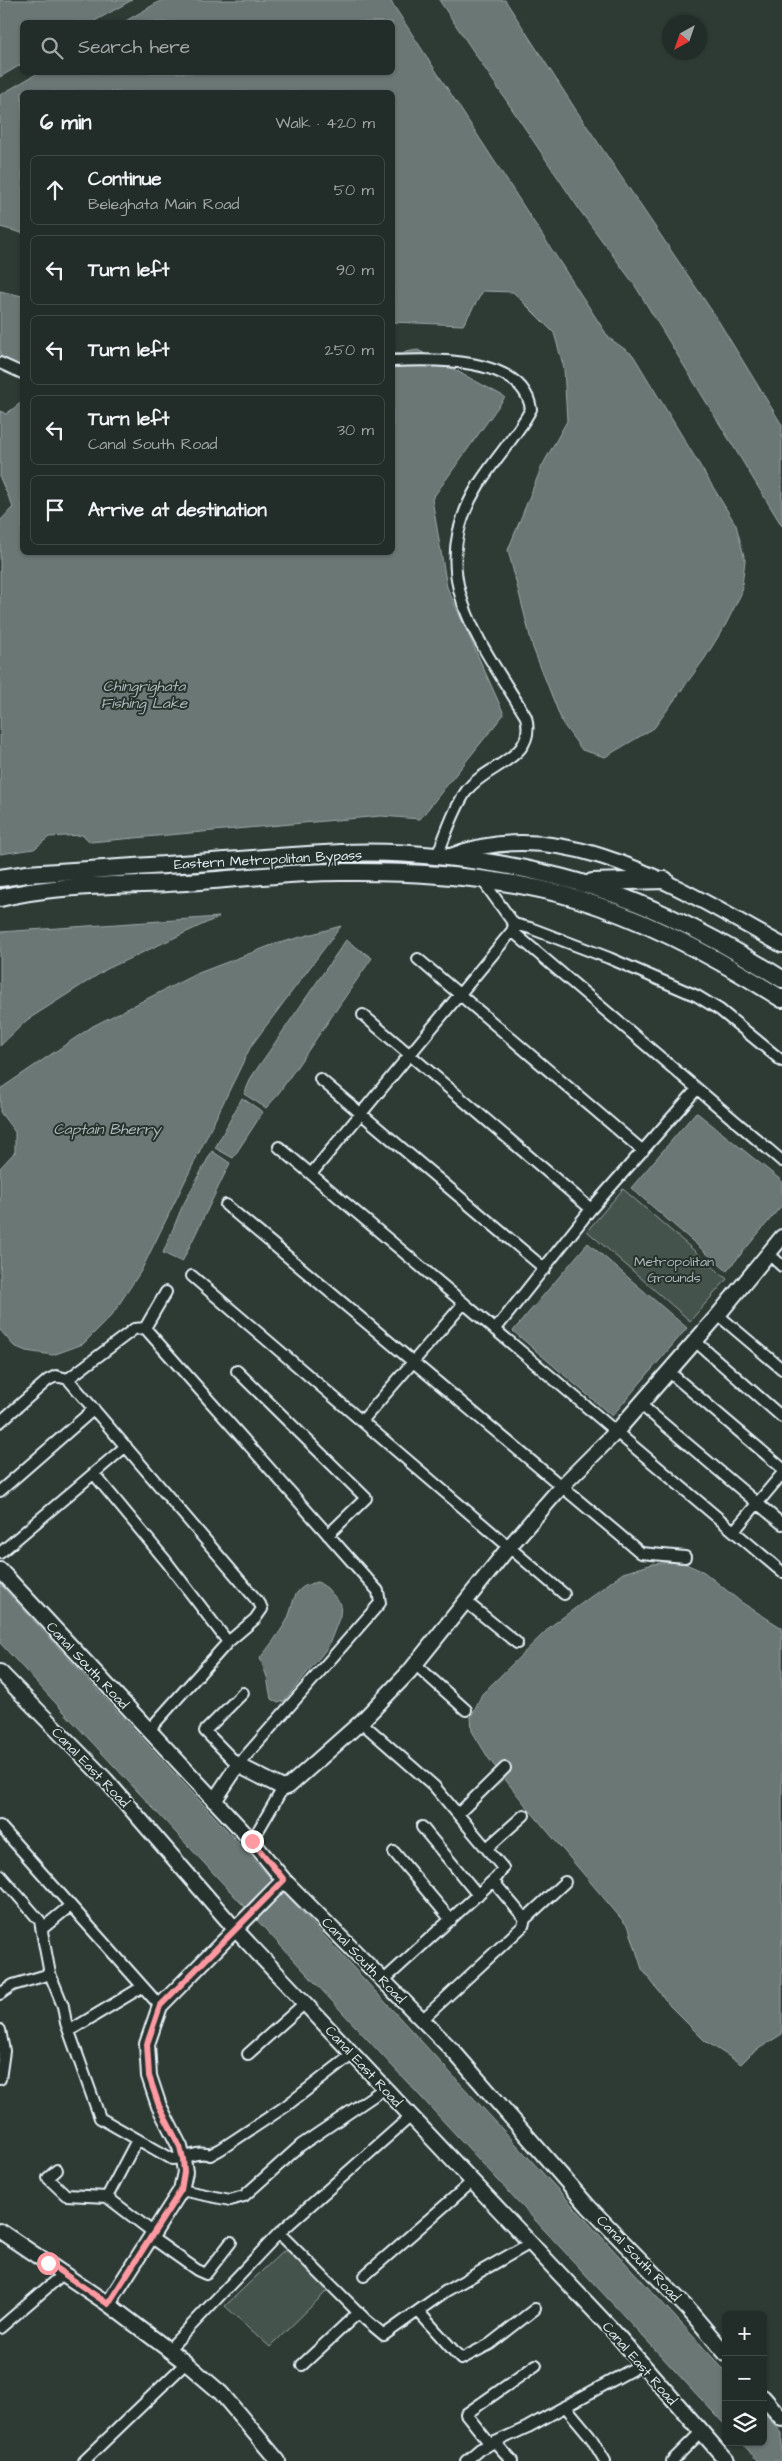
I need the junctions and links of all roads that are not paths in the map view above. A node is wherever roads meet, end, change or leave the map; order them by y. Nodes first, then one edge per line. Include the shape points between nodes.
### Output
1 (395, 361) edge
2 (0, 363) edge
3 (20, 372) edge
4 (440, 858) junction
5 (0, 878) edge
6 (665, 880) junction
7 (483, 881) junction
8 (580, 883) junction
9 (30, 892) junction
10 (0, 898) edge
11 (0, 907) edge
12 (513, 928) junction
13 (782, 945) edge
14 (418, 960) dead end
15 (782, 980) edge
16 (460, 996) junction
17 (782, 999) edge
18 (363, 1015) dead end
19 (408, 1056) junction
20 (782, 1061) edge
21 (320, 1079) dead end
22 (697, 1089) junction
23 (361, 1112) junction
24 (279, 1147) dead end
25 (643, 1151) junction
26 (782, 1161) edge
27 (310, 1174) junction
28 (226, 1204) dead end
29 (591, 1209) junction
30 (782, 1237) edge
31 (769, 1254) junction
32 (782, 1266) edge
33 (545, 1269) junction
34 (192, 1276) dead end
35 (166, 1292) dead end
36 (464, 1303) junction
37 (718, 1315) junction
38 (144, 1328) junction
39 (495, 1330) junction
40 (695, 1341) junction
41 (413, 1362) junction
42 (782, 1369) edge
43 (237, 1371) dead end
44 (668, 1371) junction
45 (68, 1379) junction
46 (640, 1404) junction
47 (94, 1409) junction
48 (782, 1417) edge
49 (362, 1421) junction
50 (0, 1422) edge
51 (616, 1432) junction
52 (126, 1446) junction
53 (782, 1468) edge
54 (94, 1474) junction
55 (782, 1474) edge
56 (561, 1486) junction
57 (0, 1491) edge
58 (758, 1504) junction
59 (782, 1524) edge
60 (734, 1532) junction
61 (328, 1535) junction
62 (509, 1547) junction
63 (0, 1553) edge
64 (685, 1557) dead end
65 (0, 1570) edge
66 (782, 1572) edge
67 (564, 1594) dead end
68 (465, 1601) junction
69 (228, 1642) junction
70 (517, 1643) dead end
71 (415, 1664) junction
72 (1, 1676) edge
73 (243, 1693) dead end
74 (466, 1710) dead end
75 (361, 1722) junction
76 (149, 1730) junction
77 (238, 1765) junction
78 (505, 1768) dead end
79 (283, 1788) junction
80 (214, 1801) junction
81 (458, 1814) junction
82 (524, 1815) dead end
83 (0, 1826) edge
84 (422, 1828) dead end
85 (252, 1841) junction
86 (487, 1848) junction
87 (394, 1852) dead end
88 (0, 1875) edge
89 (493, 1880) junction
90 (282, 1882) junction
91 (565, 1882) dead end
92 (478, 1895) junction
93 (70, 1906) junction
94 (525, 1918) junction
95 (451, 1920) junction
96 (239, 1925) junction
97 (43, 1928) junction
98 (50, 1974) junction
99 (384, 1980) junction
100 (142, 1987) junction
101 (0, 1994) edge
102 (305, 2003) junction
103 (160, 2006) junction
104 (422, 2020) junction
105 (0, 2030) edge
106 (69, 2031) junction
107 (248, 2054) dead end
108 (353, 2054) junction
109 (0, 2078) edge
110 (384, 2088) junction
111 (411, 2116) junction
112 (137, 2140) junction
113 (183, 2159) junction
114 (57, 2170) dead end
115 (473, 2181) junction
116 (181, 2190) junction
117 (107, 2197) junction
118 (0, 2230) edge
119 (279, 2233) junction
120 (153, 2235) junction
121 (231, 2242) dead end
122 (529, 2244) junction
123 (64, 2273) junction
124 (364, 2276) dead end
125 (108, 2304) junction
126 (535, 2310) dead end
127 (418, 2311) junction
128 (359, 2312) junction
129 (0, 2328) edge
130 (169, 2349) junction
131 (722, 2349) edge
132 (186, 2363) junction
133 (642, 2364) junction
134 (302, 2365) dead end
135 (536, 2365) dead end
136 (766, 2401) edge
137 (565, 2406) junction
138 (782, 2419) edge
139 (701, 2432) junction
140 (493, 2443) junction
141 (84, 2461) edge
142 (278, 2461) edge
143 (466, 2461) edge
144 (512, 2461) edge
145 (605, 2461) edge
146 (672, 2461) edge
147 (727, 2461) edge

1 - 4 street via 420,359 499,370 516,380 525,391 531,409 468,505 460,524 454,560 457,582 471,623 526,717 529,728 526,739 513,757 490,770 469,788 460,802
2 - 3 street
4 - 5 main road, Eastern Metropolitan Bypass via 342,853
4 - 6 street via 467,849 534,842 565,846
4 - 8 main road, Eastern Metropolitan Bypass via 501,865
6 - 8 main road
6 - 13 street
7 - 9 main road, Eastern Metropolitan Bypass via 411,873 338,872
7 - 12 street
7 - 17 main road, Eastern Metropolitan Bypass via 558,894 632,920 701,950
8 - 15 main road, Eastern Metropolitan Bypass via 638,903 710,937
9 - 10 main road, Eastern Metropolitan Bypass
9 - 11 main road, Eastern Metropolitan Bypass
12 - 16 street
12 - 20 street via 530,928 696,996 720,1010
12 - 22 street
14 - 16 street
16 - 19 street
16 - 25 street
18 - 19 street
19 - 23 street
19 - 29 street
21 - 23 street
22 - 25 street
22 - 26 street
23 - 27 street
23 - 33 street
24 - 27 street
25 - 29 street
27 - 36 street
28 - 41 street
29 - 33 street
30 - 31 street
31 - 32 street
31 - 37 street
33 - 39 street
34 - 49 street
35 - 38 street
36 - 39 street
36 - 41 street
37 - 40 street
37 - 42 street
38 - 45 street via 134,1329
38 - 61 street
39 - 51 street
40 - 44 street
40 - 48 street
41 - 49 street
41 - 56 street
43 - 61 street via 366,1498
44 - 46 street
44 - 53 street
45 - 47 street
45 - 50 street via 56,1376 48,1380
46 - 51 street
46 - 58 street
47 - 52 street
47 - 57 street
49 - 62 street
51 - 56 street
51 - 60 street
52 - 54 street
52 - 69 street via 260,1604 262,1609 255,1619
54 - 63 street
54 - 69 street
55 - 58 street
56 - 62 street
56 - 64 street via 641,1553
58 - 59 street
58 - 60 street
60 - 66 street
61 - 77 street via 378,1592 380,1603
62 - 67 street
62 - 68 street
65 - 76 street, Canal South Road
68 - 70 street
68 - 71 street
69 - 76 street
71 - 74 street
71 - 75 street
72 - 96 street, Canal East Road via 124,1800
73 - 77 street via 205,1731
75 - 79 street
75 - 81 street via 434,1786
76 - 80 street, Canal South Road
77 - 79 street
77 - 80 street
78 - 81 street
79 - 85 street
80 - 85 street, Canal South Road
81 - 86 street
82 - 86 street
83 - 93 street
84 - 92 street
85 - 90 street, Canal South Road
86 - 89 street via 502,1868
87 - 95 street
88 - 97 street
89 - 92 street
89 - 94 street
90 - 96 street
90 - 99 street, Canal South Road
91 - 94 street
92 - 95 street
93 - 97 street
93 - 100 street
94 - 104 street via 523,1926
95 - 99 street
96 - 102 street, Canal East Road
96 - 103 street
97 - 98 street
98 - 101 street via 13,1985
98 - 106 street
99 - 104 street, Canal South Road
100 - 103 street
100 - 106 street
102 - 107 street
102 - 108 street, Canal East Road
103 - 113 street via 147,2044 149,2076
104 - 131 street, Canal South Road via 588,2206 688,2309
105 - 109 street via 4,2051
106 - 112 street via 100,2118
108 - 110 street, Canal East Road
108 - 113 street via 286,2106 221,2149 210,2155 203,2152
110 - 111 street, Canal East Road
110 - 116 street via 301,2145 244,2196 230,2200
111 - 115 street, Canal East Road
111 - 119 street
112 - 113 street via 172,2159
112 - 117 street
113 - 116 street
114 - 117 street via 48,2178 66,2195
115 - 122 street, Canal East Road
115 - 124 street
116 - 120 street
117 - 120 street
118 - 123 street
119 - 128 street
119 - 130 street
120 - 121 street via 196,2270 206,2274
120 - 125 street
122 - 127 street via 446,2291
122 - 133 street, Canal East Road
123 - 125 street
123 - 129 street
125 - 130 street
126 - 127 street via 490,2344 461,2359
127 - 128 street via 384,2335
128 - 134 street
130 - 132 street
132 - 141 street
132 - 142 street via 221,2392
133 - 137 street
133 - 139 street, Canal East Road
135 - 140 street via 466,2414
136 - 138 street
137 - 140 street
137 - 145 street via 590,2436
139 - 146 street
139 - 147 street, Canal East Road
140 - 143 street
140 - 144 street

